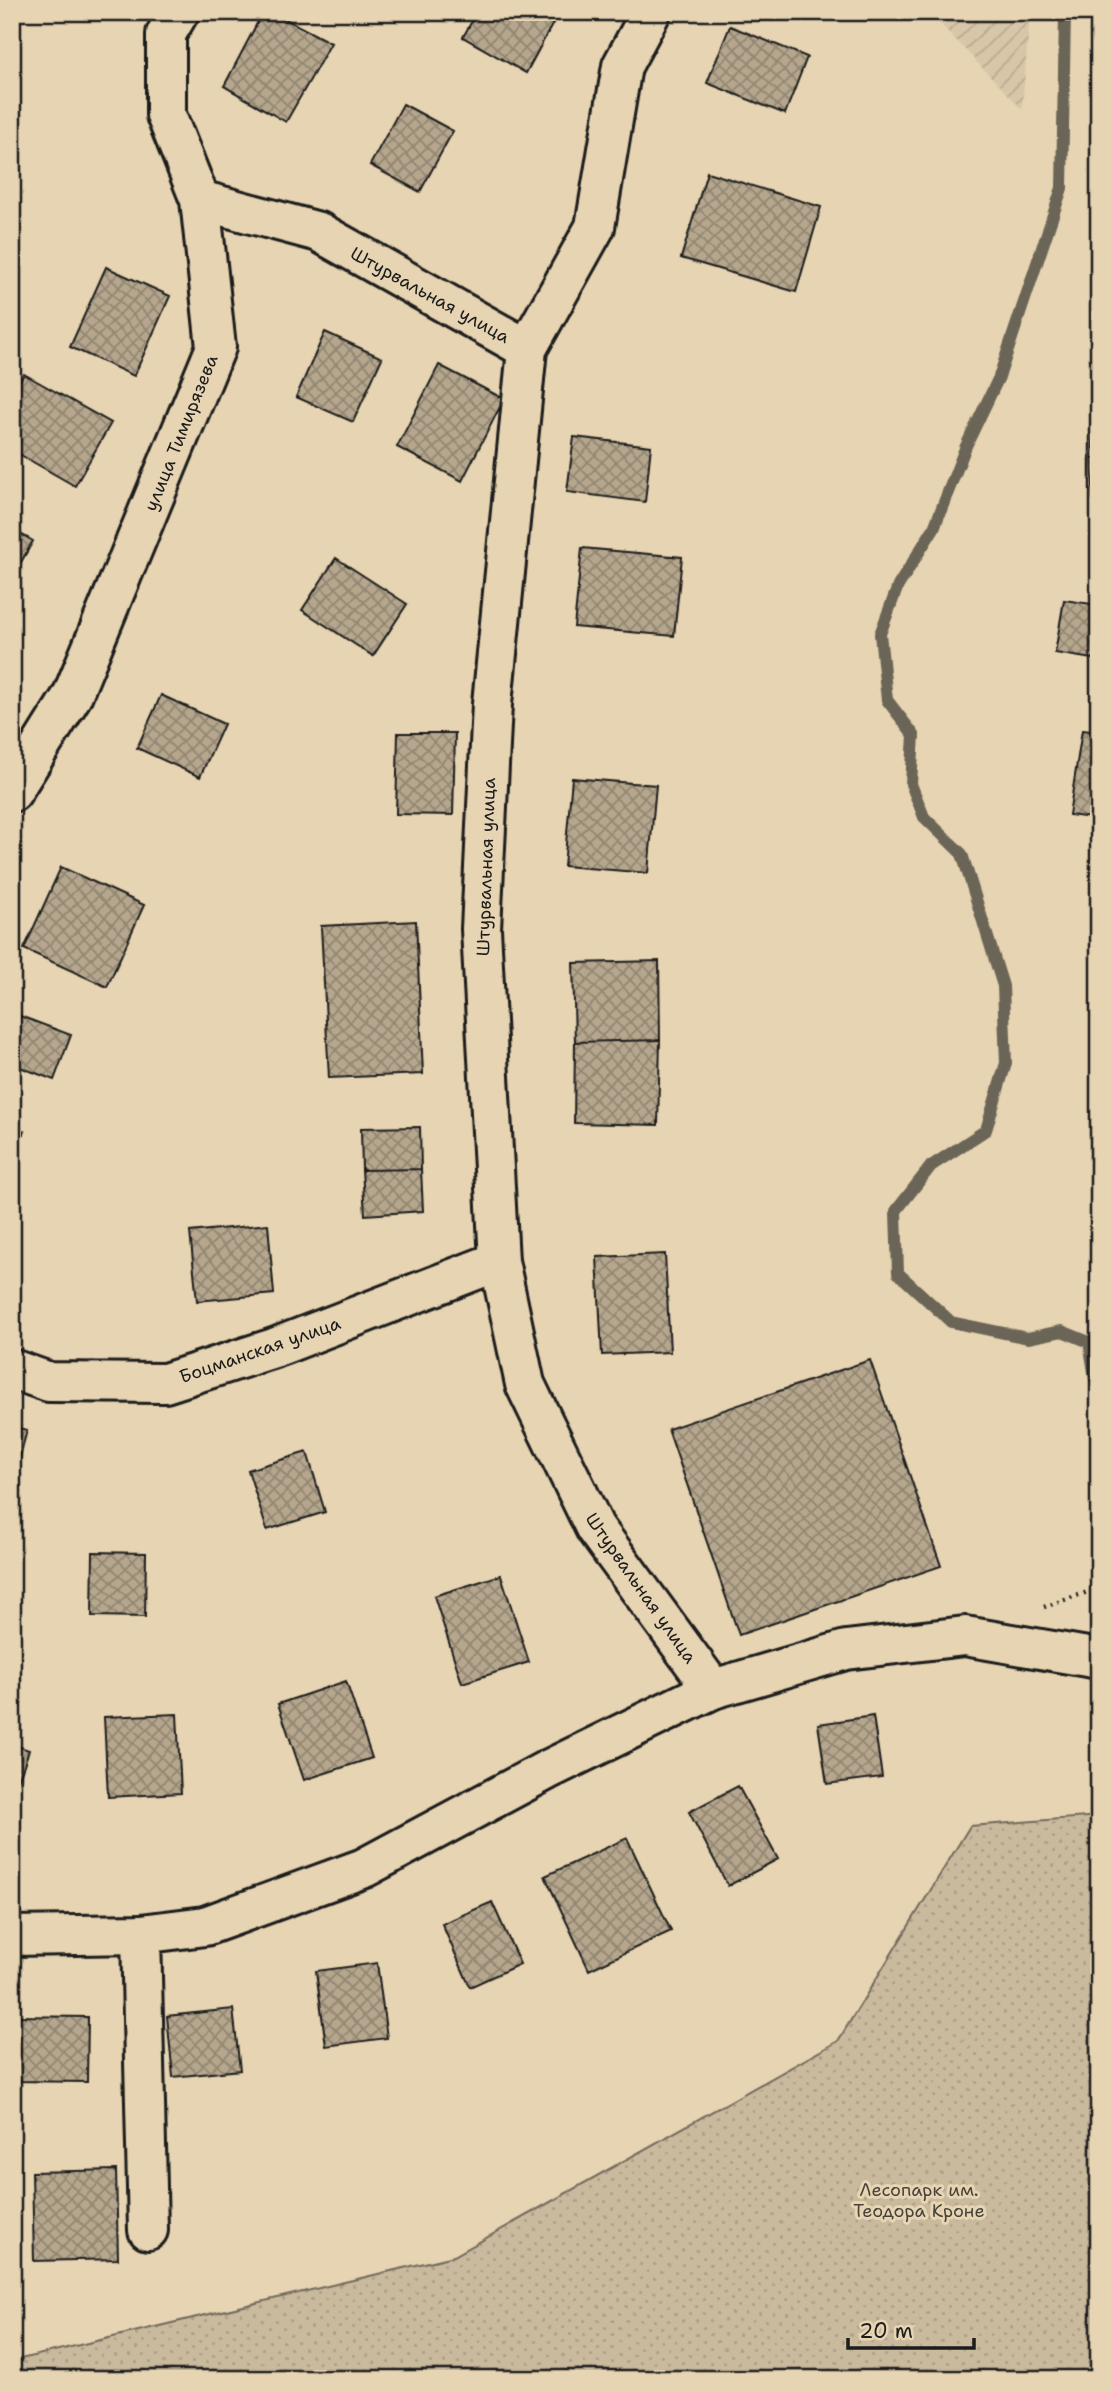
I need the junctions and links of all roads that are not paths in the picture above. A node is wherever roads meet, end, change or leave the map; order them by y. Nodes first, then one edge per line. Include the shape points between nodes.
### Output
1 (179, 12) edge
2 (650, 12) edge
3 (200, 200) junction
4 (527, 349) junction
5 (12, 792) edge
6 (499, 1261) junction
7 (12, 1369) edge
8 (1099, 1659) edge
9 (713, 1689) junction
10 (141, 1934) junction
11 (12, 1936) edge
12 (148, 2230) dead end

1 - 3 street, улица Тимирязева via 166,34 166,115
2 - 4 street via 622,66 595,227
3 - 4 street, Штурвальная улица via 319,232
3 - 5 street, улица Тимирязева via 216,347 72,696
4 - 6 street, Штурвальная улица via 492,704 481,929
6 - 7 street, Боцманская улица via 274,1348 165,1383 50,1382
6 - 9 street, Штурвальная улица via 525,1384 595,1528
8 - 9 street via 965,1636 846,1650
9 - 10 street via 547,1770 364,1868 205,1926
10 - 11 street
10 - 12 street

